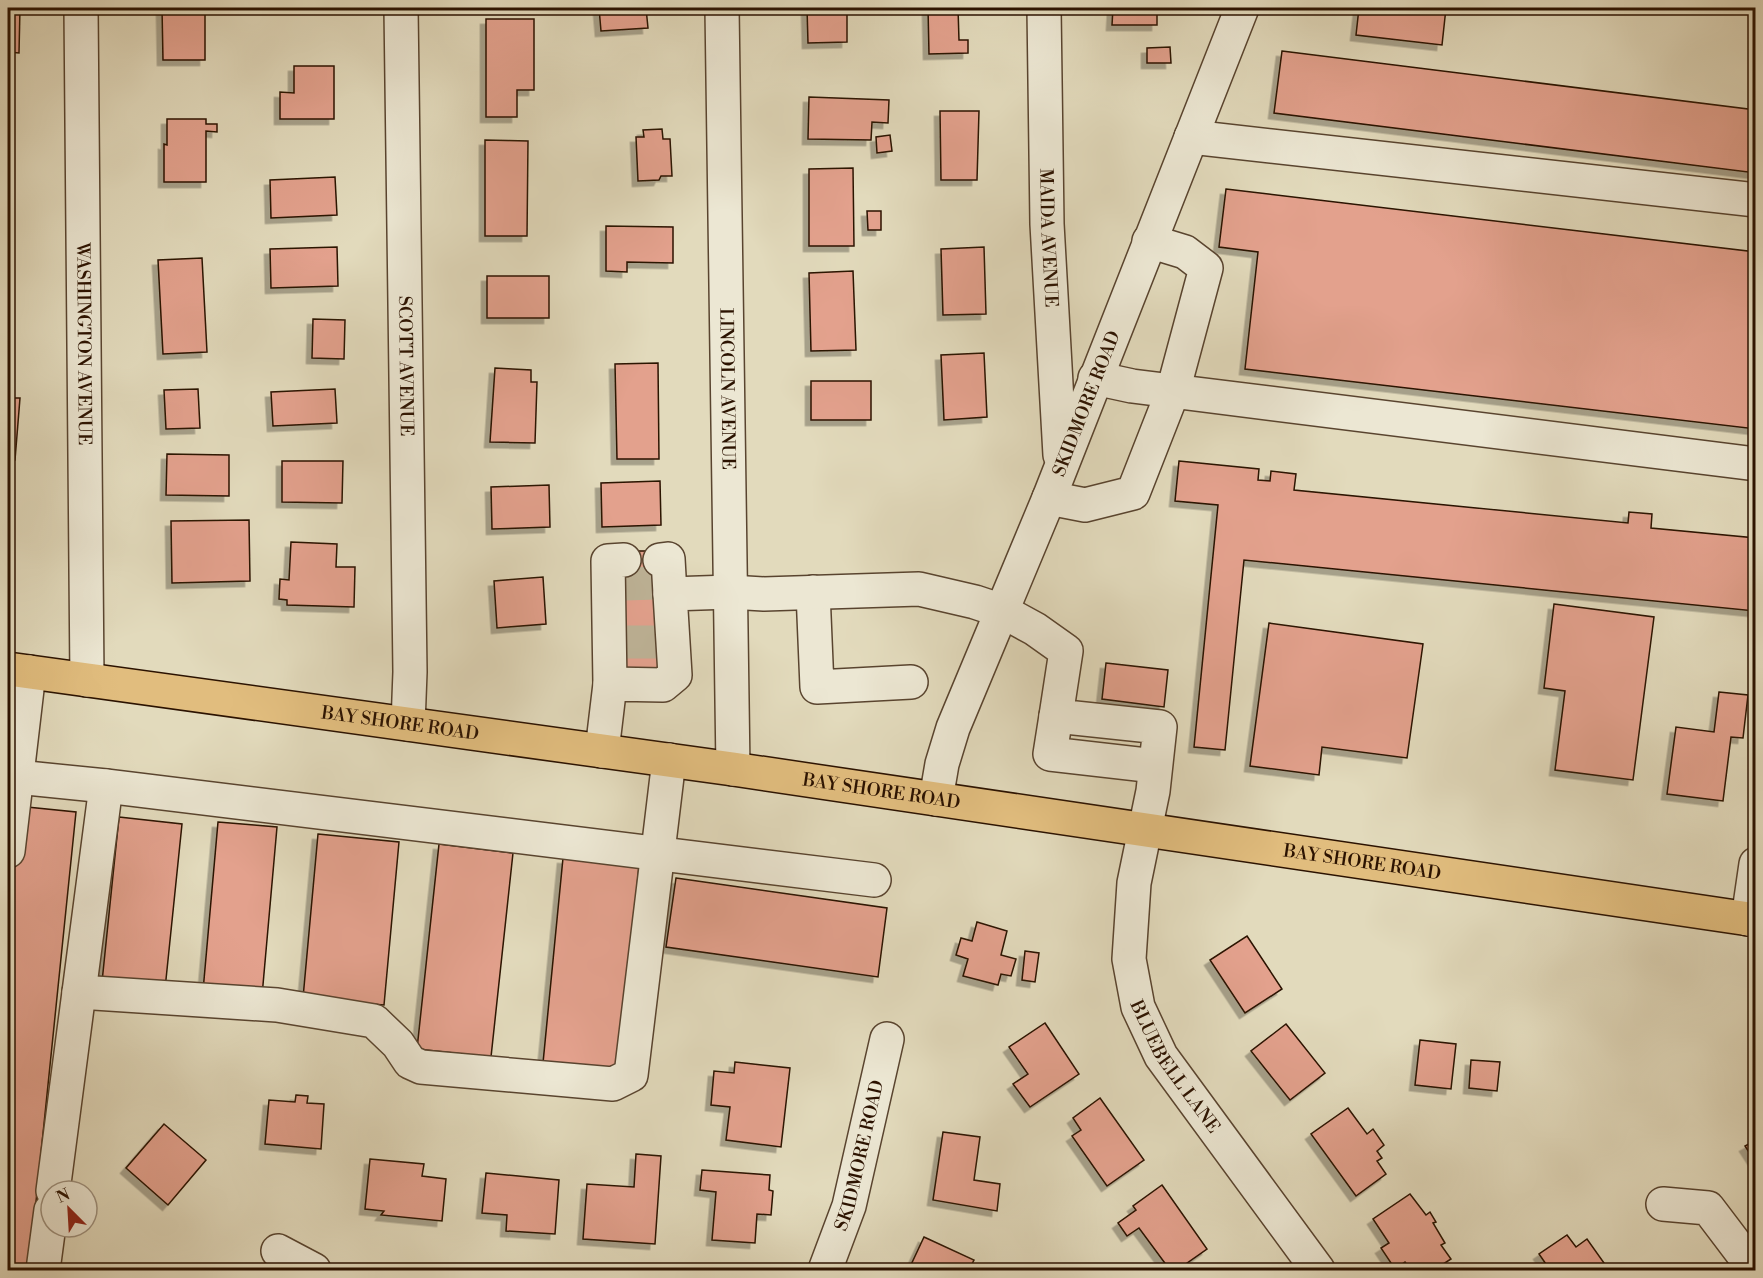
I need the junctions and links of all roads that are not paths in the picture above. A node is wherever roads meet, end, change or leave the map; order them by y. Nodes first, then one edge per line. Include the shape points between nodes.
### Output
1 (81, 8) edge
2 (401, 8) edge
3 (722, 8) edge
4 (1044, 8) edge
5 (1242, 8) edge
6 (1191, 137) junction
7 (1755, 200) edge
8 (1149, 241) junction
9 (1095, 378) junction
10 (1173, 391) junction
11 (1755, 464) edge
12 (1061, 466) junction
13 (1049, 498) junction
14 (730, 592) junction
15 (813, 592) junction
16 (617, 608) dead end
17 (1002, 611) junction
18 (18, 671) edge
19 (87, 680) junction
20 (911, 682) dead end
21 (610, 684) junction
22 (408, 724) junction
23 (602, 751) junction
24 (669, 760) junction
25 (733, 769) junction
26 (16, 777) junction
27 (106, 786) junction
28 (936, 799) junction
29 (1144, 829) junction
30 (8, 851) edge
31 (658, 854) junction
32 (1755, 864) edge
33 (874, 880) dead end
34 (1752, 919) edge
35 (79, 992) junction
36 (887, 1039) dead end
37 (56, 1179) edge
38 (1663, 1204) dead end
39 (47, 1239) edge
40 (278, 1251) dead end
41 (43, 1270) edge
42 (314, 1270) edge
43 (825, 1270) edge
44 (1318, 1270) edge
45 (1755, 1270) edge

1 - 19 street, WASHINGTON AVENUE
2 - 22 street, SCOTT AVENUE
3 - 14 street, LINCOLN AVENUE
4 - 12 street, MAIDA AVENUE via 1047,224
5 - 6 street, SKIDMORE ROAD
6 - 7 street
6 - 8 street, SKIDMORE ROAD
8 - 9 street, SKIDMORE ROAD
8 - 10 street via 1185,252 1206,268
9 - 10 street
9 - 12 street, SKIDMORE ROAD
10 - 11 street
10 - 13 street via 1133,493 1085,505
12 - 13 street, SKIDMORE ROAD
13 - 17 street, SKIDMORE ROAD
14 - 15 street
14 - 21 street via 666,605 675,675 663,685
14 - 25 street, LINCOLN AVENUE
15 - 17 street via 919,589
15 - 20 street via 817,687
16 - 21 street
17 - 28 street, SKIDMORE ROAD via 952,728
17 - 29 street, BLUEBELL LANE via 1066,651 1056,716 1160,727 1153,791
18 - 19 main road, BAY SHORE ROAD
18 - 26 street
19 - 22 main road, BAY SHORE ROAD
21 - 23 street
22 - 23 main road, BAY SHORE ROAD
23 - 24 main road, BAY SHORE ROAD
24 - 25 main road, BAY SHORE ROAD
24 - 31 street
25 - 28 main road, BAY SHORE ROAD
26 - 27 street
26 - 30 street
27 - 31 street
27 - 35 street
28 - 29 main road, BAY SHORE ROAD
29 - 34 main road, BAY SHORE ROAD
29 - 44 street, BLUEBELL LANE via 1134,883 1129,959 1138,1007 1161,1056
31 - 33 street
31 - 35 street via 631,1075 613,1084 420,1067 410,1062 374,1021 277,1005
32 - 34 street
35 - 37 street
36 - 43 street, SKIDMORE ROAD via 849,1206
38 - 45 street via 1708,1208
39 - 41 street
40 - 42 street

